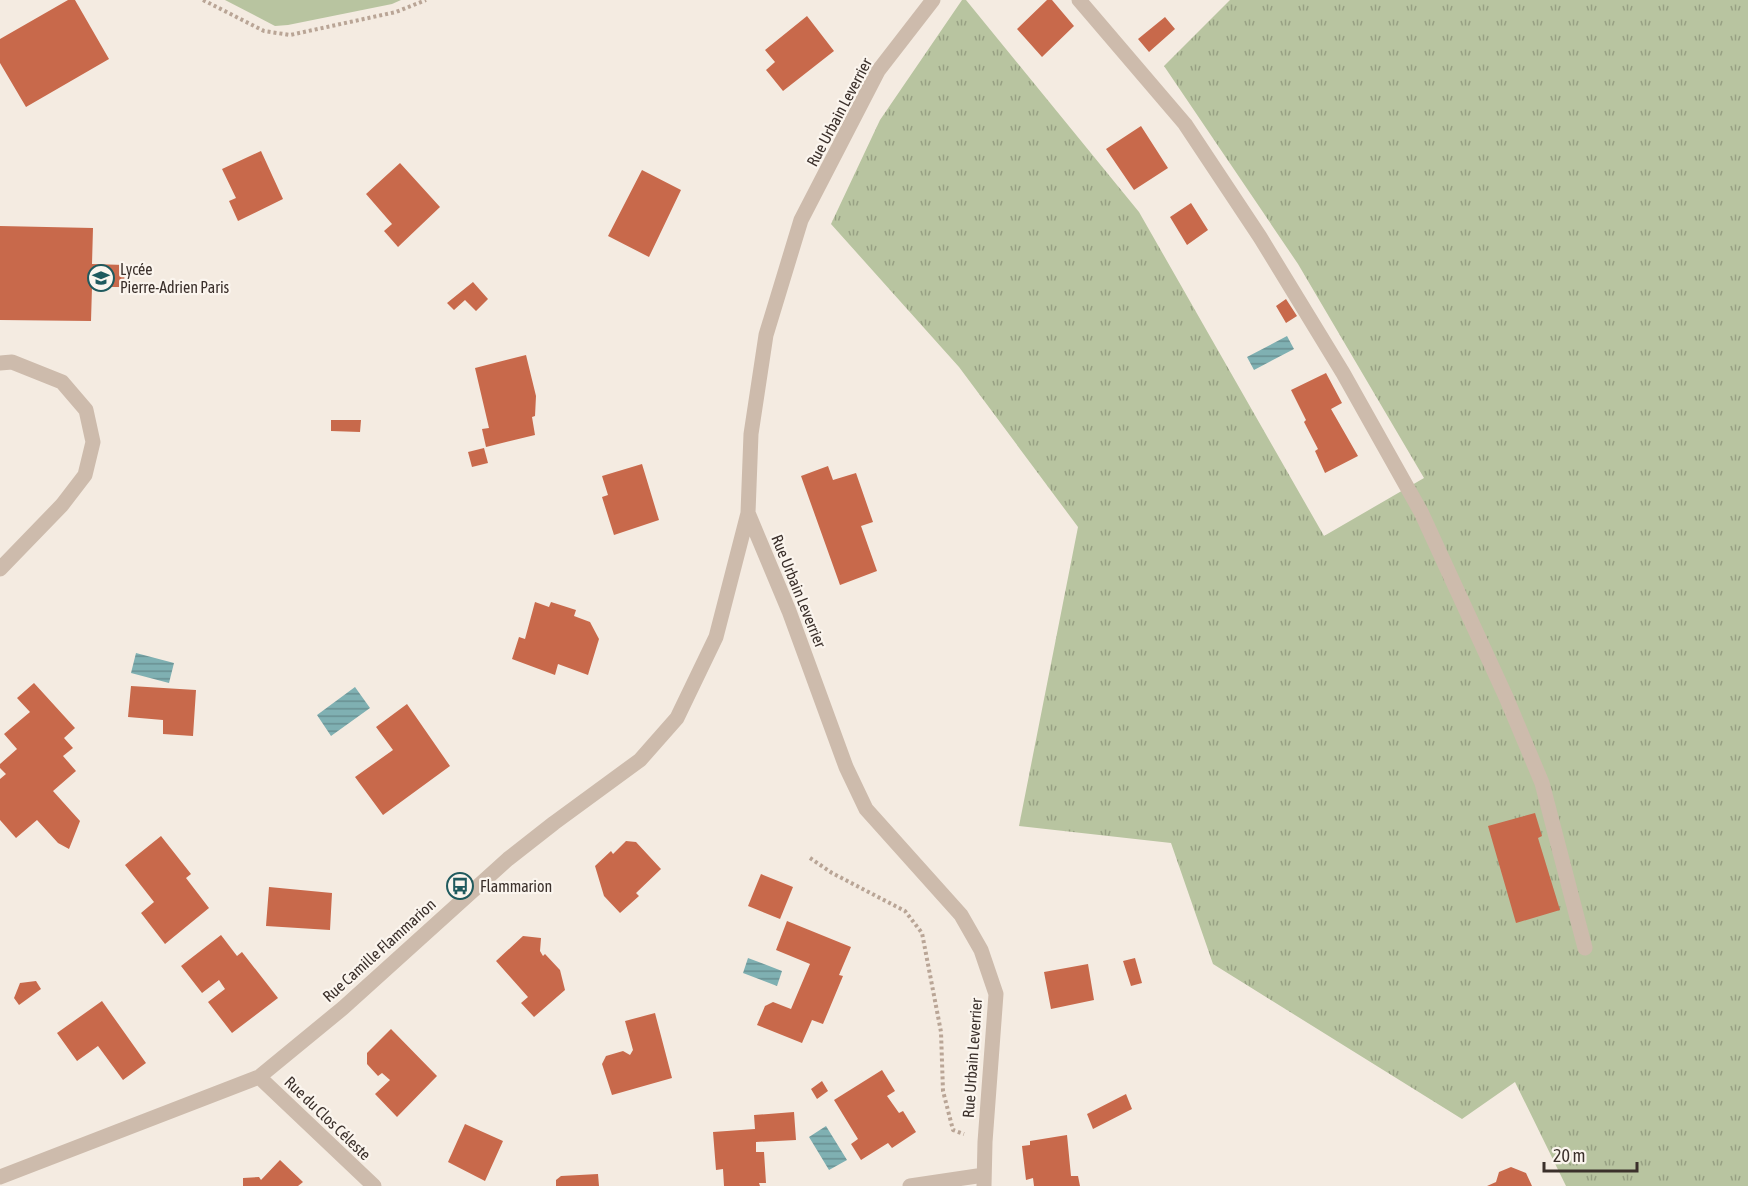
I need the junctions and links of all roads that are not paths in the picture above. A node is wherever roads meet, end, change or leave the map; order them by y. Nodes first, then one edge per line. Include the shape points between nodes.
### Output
1 (933, 0) edge
2 (1080, 0) edge
3 (0, 363) edge
4 (748, 513) junction
5 (0, 569) edge
6 (1585, 948) dead end
7 (258, 1077) junction
8 (0, 1177) edge
9 (984, 1181) edge
10 (374, 1186) edge
11 (910, 1186) edge

1 - 4 street, Rue Urbain Leverrier via 878,71 801,220 766,335 751,434
2 - 6 street via 1185,124 1343,373 1421,512 1542,783
3 - 5 street via 12,362 62,382 86,410 93,442 84,474 62,505
4 - 7 street, Rue Camille Flammarion via 716,637 677,718 640,760 508,859 343,1008
4 - 9 street, Rue Urbain Leverrier via 846,767 866,809 961,915 981,950 996,994
7 - 8 street, Rue Camille Flammarion
7 - 10 street, Rue du Clos Céleste
9 - 11 street

